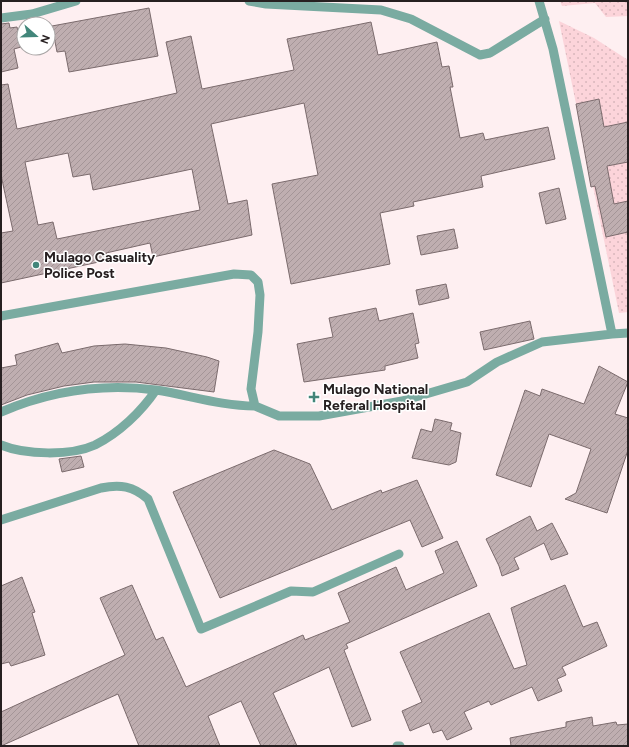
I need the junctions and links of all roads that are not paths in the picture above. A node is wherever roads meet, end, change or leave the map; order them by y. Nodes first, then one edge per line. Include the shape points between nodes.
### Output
1 (76, 1) edge
2 (249, 1) edge
3 (539, 1) edge
4 (1, 18) edge
5 (545, 19) junction
6 (1, 316) edge
7 (628, 333) edge
8 (612, 334) junction
9 (156, 390) junction
10 (255, 406) junction
11 (1, 412) edge
12 (1, 445) edge
13 (1, 520) edge
14 (399, 554) dead end

1 - 4 lane via 32,14
2 - 5 lane via 380,10 411,19 480,55 490,53
3 - 5 lane
5 - 8 lane via 554,48
6 - 10 lane via 234,274 251,275 258,282 260,295 251,389
7 - 8 lane
8 - 10 lane via 542,342 497,362 467,382 402,401 318,416 279,416
9 - 10 lane via 223,404
9 - 11 lane via 74,390 22,403
9 - 12 lane via 150,400 118,430 93,445 60,452 31,452
13 - 14 lane via 115,485 128,486 140,492 148,499 202,629 291,591 313,592

